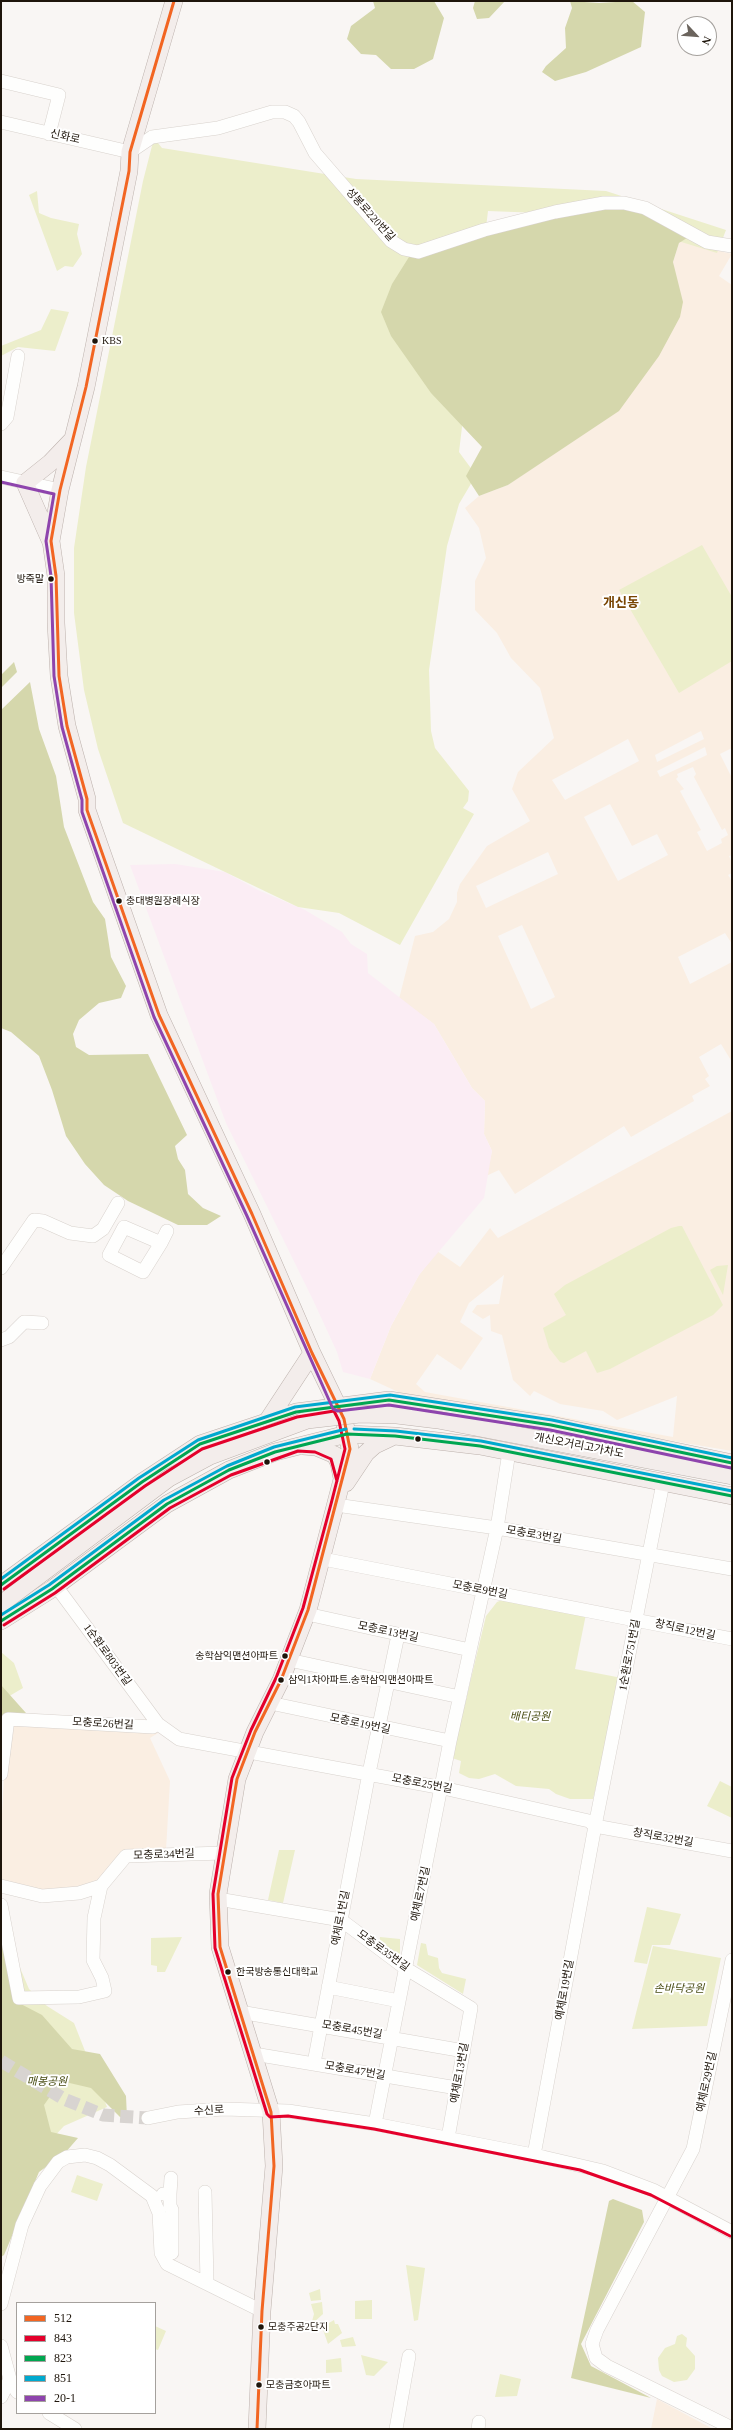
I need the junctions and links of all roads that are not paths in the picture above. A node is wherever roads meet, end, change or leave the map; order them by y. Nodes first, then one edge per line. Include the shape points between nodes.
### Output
1 (174, 1) edge
2 (1, 82) edge
3 (1, 122) edge
4 (49, 134) junction
5 (130, 152) junction
6 (732, 246) edge
7 (18, 356) dead end
8 (1, 424) edge
9 (71, 441) junction
10 (1, 477) edge
11 (25, 483) junction
12 (60, 490) junction
13 (51, 541) junction
14 (118, 1203) dead end
15 (167, 1231) dead end
16 (161, 1243) dead end
17 (1, 1268) edge
18 (42, 1323) dead end
19 (1, 1340) edge
20 (312, 1353) junction
21 (337, 1406) junction
22 (268, 1420) junction
23 (347, 1434) junction
24 (395, 1436) junction
25 (297, 1446) junction
26 (509, 1452) junction
27 (732, 1463) edge
28 (732, 1476) edge
29 (342, 1480) junction
30 (663, 1483) junction
31 (732, 1496) edge
32 (336, 1505) junction
33 (497, 1528) junction
34 (648, 1554) junction
35 (323, 1559) junction
36 (732, 1569) edge
37 (1, 1585) edge
38 (56, 1586) junction
39 (483, 1591) junction
40 (1, 1604) edge
41 (306, 1614) junction
42 (637, 1620) junction
43 (1, 1622) edge
44 (398, 1635) junction
45 (732, 1639) edge
46 (470, 1650) junction
47 (289, 1660) junction
48 (388, 1680) junction
49 (460, 1697) junction
50 (270, 1703) junction
51 (158, 1724) junction
52 (378, 1728) junction
53 (450, 1742) junction
54 (248, 1750) junction
55 (369, 1773) junction
56 (1, 1774) edge
57 (443, 1788) junction
58 (595, 1826) junction
59 (732, 1851) edge
60 (224, 1853) junction
61 (1, 1886) edge
62 (101, 1886) junction
63 (218, 1899) junction
64 (1, 1905) edge
65 (341, 1920) junction
66 (732, 1960) edge
67 (405, 1968) junction
68 (328, 1987) junction
69 (399, 2001) junction
70 (471, 2008) joint
71 (240, 2012) junction
72 (322, 2025) junction
73 (391, 2037) junction
74 (464, 2051) junction
75 (254, 2054) junction
76 (314, 2063) junction
77 (384, 2076) junction
78 (457, 2088) junction
79 (271, 2112) junction
80 (148, 2118) tunnel mouth
81 (375, 2124) junction
82 (448, 2138) junction
83 (534, 2155) junction
84 (171, 2178) dead end
85 (205, 2192) dead end
86 (170, 2194) junction
87 (667, 2198) junction
88 (155, 2200) junction
89 (732, 2232) edge
90 (172, 2253) dead end
91 (206, 2283) junction
92 (1, 2304) edge
93 (262, 2311) junction
94 (1, 2346) edge
95 (409, 2356) dead end
96 (10, 2379) junction
97 (16, 2390) edge
98 (1, 2397) edge
99 (51, 2414) edge
100 (732, 2428) edge
101 (75, 2429) edge
102 (257, 2429) edge
103 (396, 2429) edge

1 - 5 main road
2 - 4 street via 59,95
3 - 4 street, 신화로
4 - 5 street, 신화로
5 - 6 street, 성봉로220번길 via 158,135 218,128 272,112 285,112 299,122 315,153 386,235 404,249 418,252 484,230 604,203 624,203 645,208 707,242
5 - 9 main road via 129,171 86,387
7 - 8 street via 7,417
9 - 11 main road via 50,463
9 - 12 main road
10 - 11 street
11 - 12 street
11 - 13 main road
12 - 13 main road
13 - 20 main road via 56,576 59,676 67,726 87,799 87,810 159,1015 252,1214
14 - 17 street via 103,1229 93,1236 70,1233 44,1220 34,1220
15 - 16 street
18 - 19 street via 24,1322 9,1337
20 - 21 main road
20 - 22 main road
21 - 22 main road via 296,1412
21 - 23 main road via 344,1419
21 - 27 main road via 389,1400 552,1425
22 - 37 main road via 200,1444 142,1482
23 - 24 main road
23 - 25 main road
23 - 29 main road via 350,1449
24 - 26 main road
24 - 32 main road via 375,1444 366,1453
25 - 29 main road via 316,1447 335,1455
25 - 38 main road via 229,1470 167,1504
26 - 30 main road
26 - 33 street
28 - 40 main road, 개신오거리고가차도, bridge via 438,1420 360,1414 306,1420 210,1456 169,1478
29 - 32 main road
30 - 31 main road
30 - 34 street, 1순환로751번길
32 - 33 street, 모충로3번길
32 - 35 main road
33 - 34 street, 모충로3번길
33 - 39 street
34 - 36 street, 모충로3번길
34 - 42 street, 1순환로751번길
35 - 39 street, 모충로9번길
35 - 41 main road
38 - 43 main road
38 - 51 street, 1순환로803번길
39 - 42 street, 모충로9번길
39 - 46 street
41 - 44 street, 모충로13번길
41 - 47 main road
42 - 45 street, 창직로12번길
42 - 58 street, 1순환로751번길
44 - 46 street, 모충로13번길
44 - 48 street, 예체로1번길
46 - 49 street
47 - 48 street
47 - 50 main road
48 - 49 street
48 - 52 street, 예체로1번길
49 - 53 street
50 - 52 street, 모충로19번길
50 - 54 main road
51 - 54 street via 179,1739
51 - 56 street, 모충로26번길 via 153,1727 8,1719
52 - 53 street, 모충로19번길
52 - 55 street, 예체로1번길
53 - 57 street
54 - 55 street, 모충로25번길
54 - 60 main road via 237,1779
55 - 57 street, 모충로25번길
55 - 65 street, 예체로1번길
57 - 58 street, 모충로25번길 via 589,1821
57 - 67 street, 예체로7번길
58 - 59 street, 창직로32번길
58 - 83 street, 예체로19번길
60 - 62 street, 모충로34번길 via 126,1856
60 - 63 main road
61 - 62 street via 42,1896 79,1893
62 - 64 street via 94,1918 93,1960 105,1991 79,1997 19,1998
63 - 65 street, 모충로35번길
63 - 71 main road via 220,1947
65 - 67 street, 모충로35번길
65 - 68 street, 예체로1번길
66 - 87 street, 예체로29번길 via 693,2149
67 - 69 street, 예체로7번길
67 - 70 street, 모충로35번길
68 - 69 street
68 - 72 street, 예체로1번길
69 - 73 street, 예체로7번길
70 - 74 street, 예체로13번길
71 - 72 street, 모충로45번길
71 - 75 main road
72 - 73 street, 모충로45번길
72 - 76 street, 예체로1번길
73 - 74 street, 모충로45번길
73 - 77 street, 예체로7번길
74 - 78 street, 예체로13번길
75 - 76 street, 모충로47번길
75 - 79 main road
76 - 77 street, 모충로47번길
77 - 78 street, 모충로47번길
77 - 81 street, 예체로7번길
78 - 82 street, 예체로13번길
79 - 80 street, 수신로 via 224,2109 178,2112
79 - 81 street, 수신로 via 288,2110
79 - 93 main road via 274,2166
81 - 82 street, 수신로
82 - 83 street, 수신로
83 - 87 street, 수신로 via 603,2171
84 - 86 street
85 - 91 street
86 - 88 street via 161,2194
86 - 90 street
87 - 89 street, 수신로
87 - 100 street, 예체로29번길 via 592,2344 596,2358 607,2366
88 - 91 street via 159,2213 163,2259 167,2264
88 - 92 street via 97,2158 74,2155 58,2162 40,2186 22,2225
91 - 93 street
93 - 102 main road
94 - 96 street
95 - 103 street
96 - 97 street
96 - 98 street
99 - 101 street

